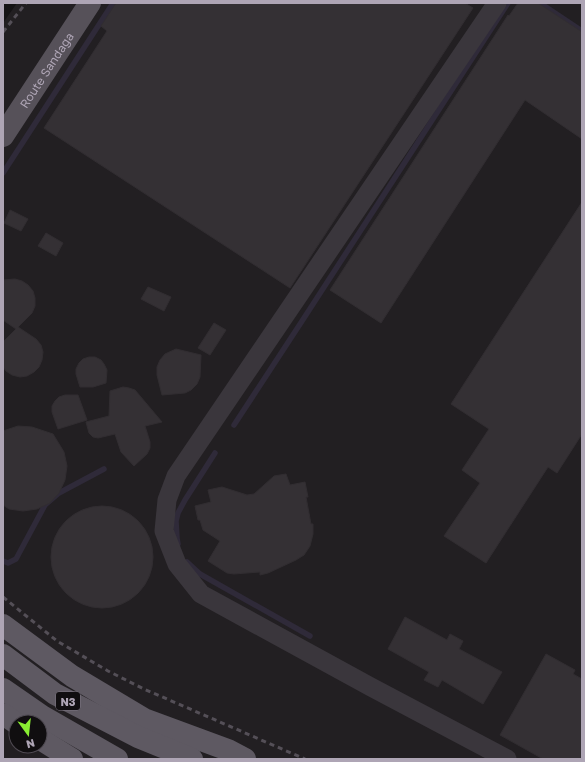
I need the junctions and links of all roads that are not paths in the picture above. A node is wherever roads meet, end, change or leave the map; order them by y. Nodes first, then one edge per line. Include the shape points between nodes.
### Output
1 (90, 3) edge
2 (497, 3) edge
3 (3, 136) edge
4 (3, 626) edge
5 (3, 655) edge
6 (3, 689) edge
7 (48, 744) edge
8 (72, 759) edge
9 (117, 759) edge
10 (192, 759) edge
11 (246, 759) edge
12 (507, 759) edge

1 - 3 main road, Route Sandaga
2 - 12 street via 176,476 167,500 164,532 177,564 201,594
4 - 11 highway via 72,676 144,719
5 - 10 highway, N3 via 55,694 138,737
6 - 9 highway via 42,716
7 - 8 highway

